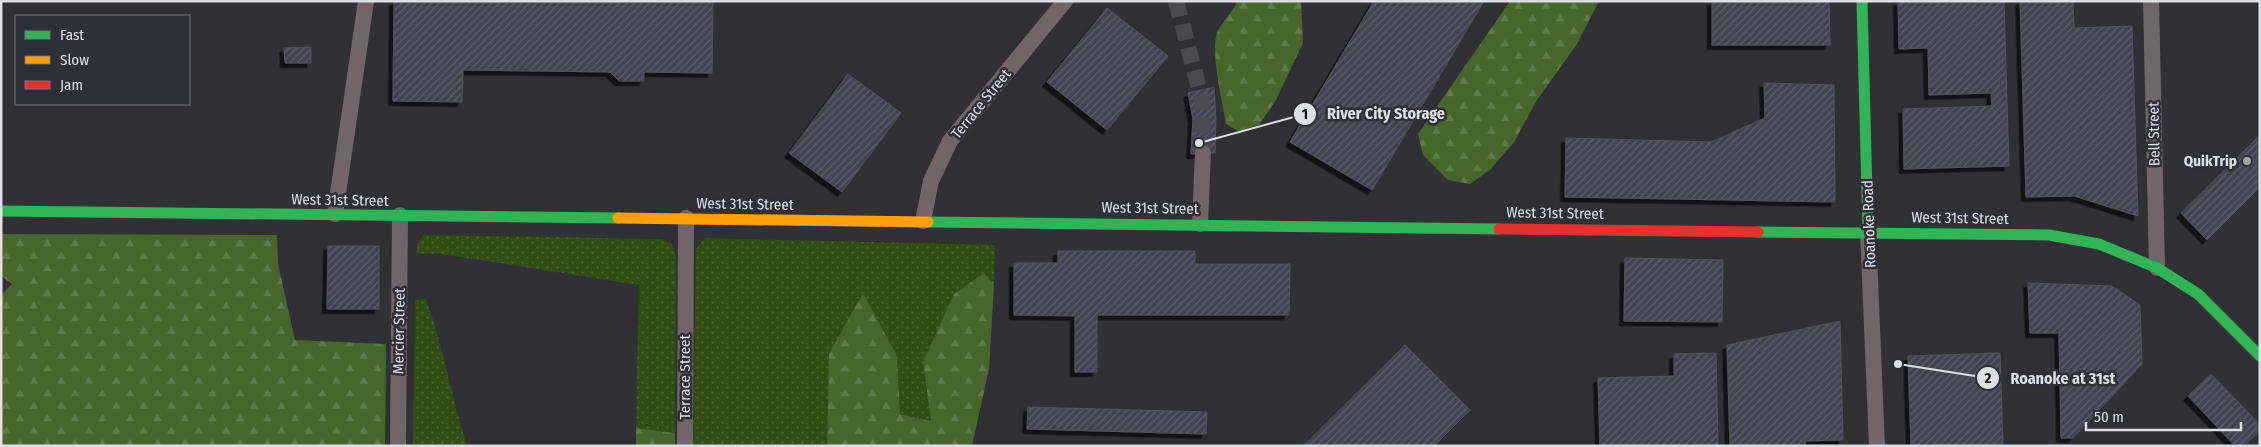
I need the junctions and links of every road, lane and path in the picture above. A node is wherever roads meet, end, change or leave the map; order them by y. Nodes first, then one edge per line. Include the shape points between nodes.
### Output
1 (366, 1) edge
2 (1065, 1) edge
3 (1862, 1) edge
4 (2151, 1) edge
5 (1203, 154) tunnel mouth
6 (1, 211) edge
7 (335, 214) junction
8 (400, 215) junction
9 (686, 218) junction
10 (923, 221) junction
11 (1200, 224) junction
12 (1868, 231) junction
13 (2157, 268) junction
14 (2260, 356) edge
15 (398, 446) edge
16 (685, 446) edge
17 (1877, 446) edge

1 - 7 street
2 - 10 street, Terrace Street via 950,141 931,180
3 - 12 main road, Roanoke Road
4 - 13 street, Bell Street
5 - 11 street
6 - 7 main road, West 31st Street
7 - 8 main road, West 31st Street
8 - 9 main road, West 31st Street
8 - 15 street, Mercier Street
9 - 10 main road, West 31st Street
9 - 16 street, Terrace Street
10 - 11 main road, West 31st Street
11 - 12 main road, West 31st Street
12 - 13 main road, West 31st Street via 2049,235 2099,244
12 - 17 street, Roanoke Road
13 - 14 main road, West 31st Street via 2198,294

